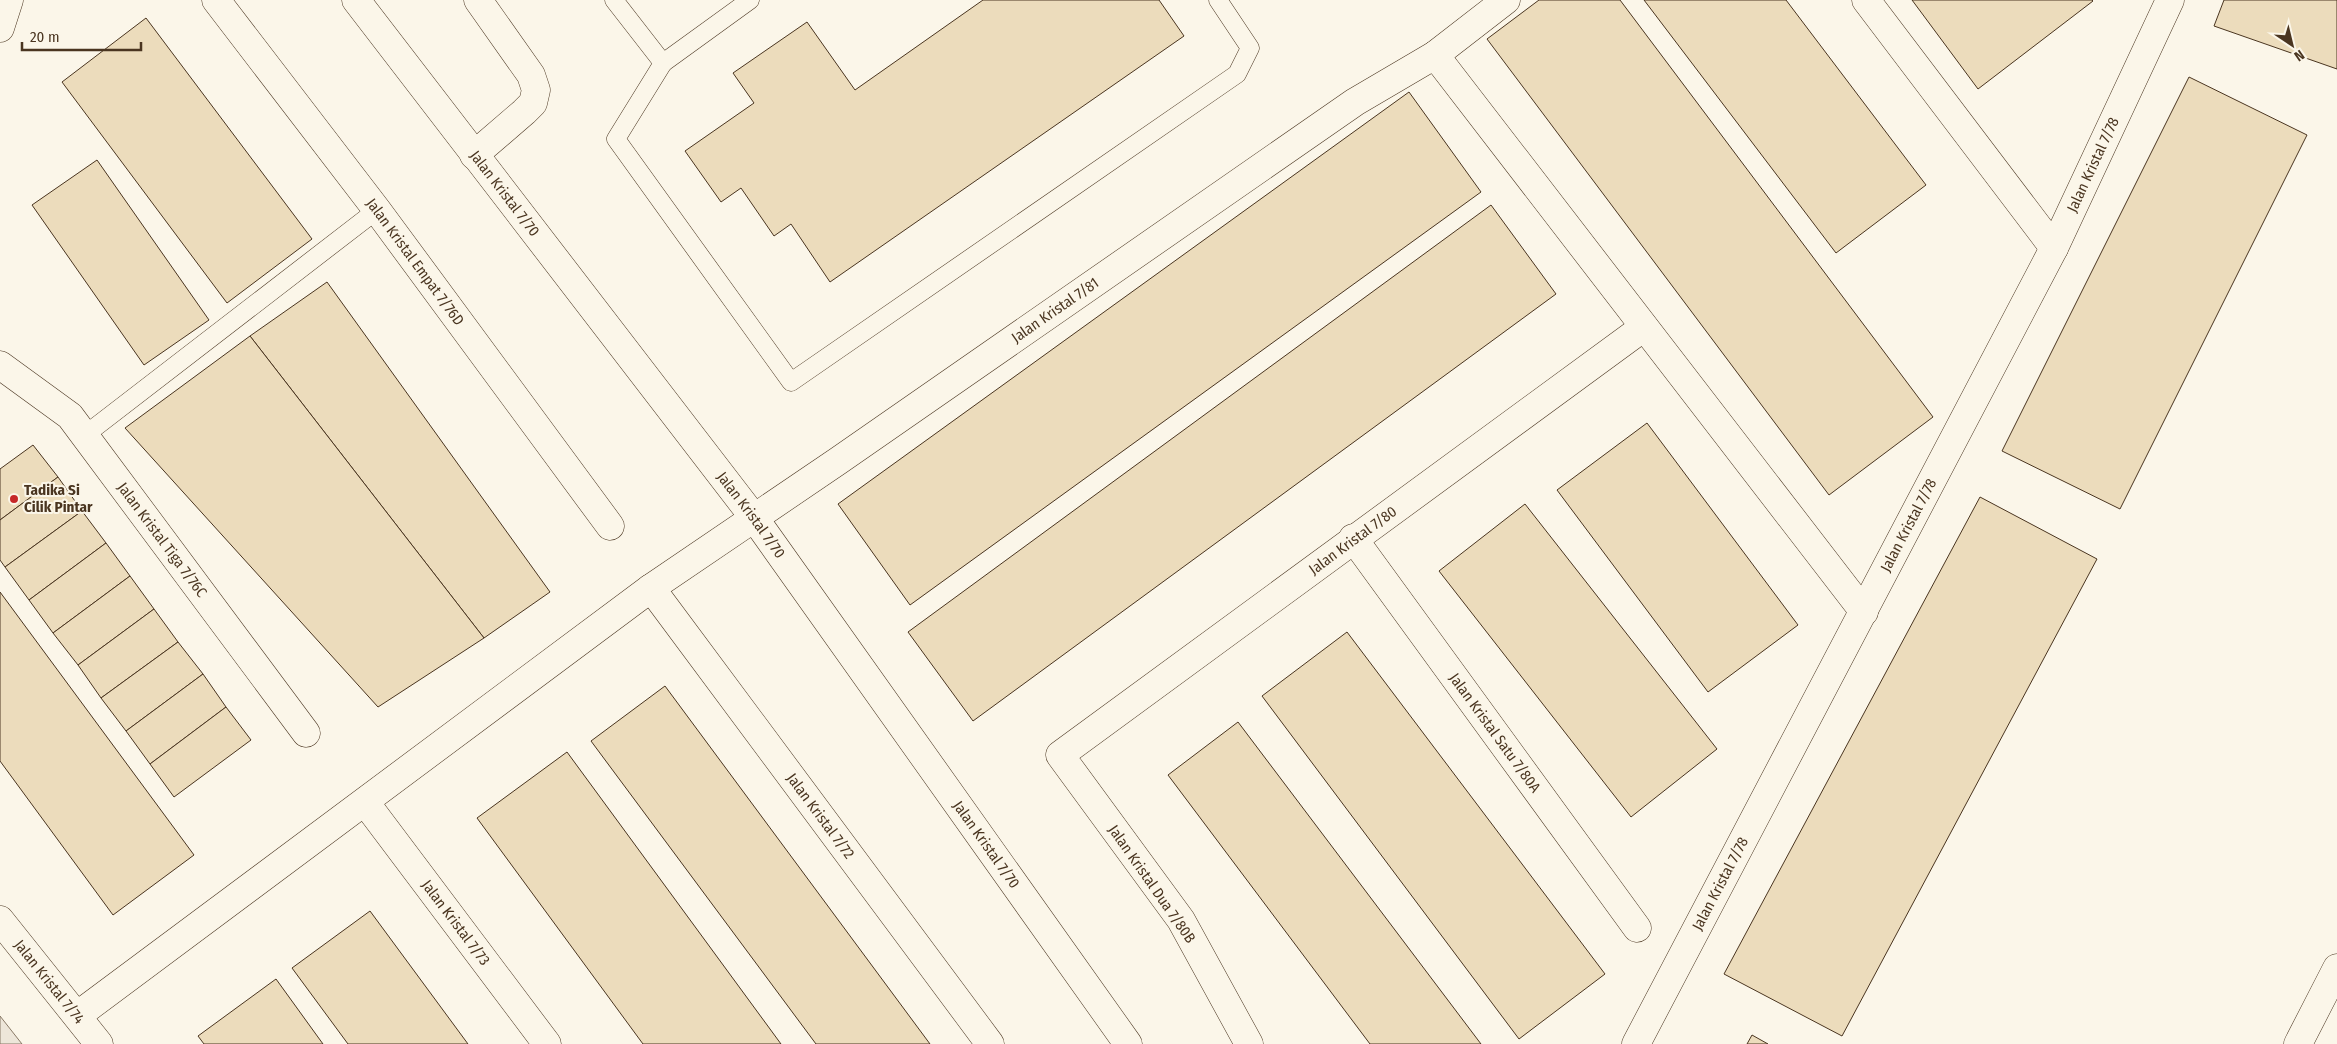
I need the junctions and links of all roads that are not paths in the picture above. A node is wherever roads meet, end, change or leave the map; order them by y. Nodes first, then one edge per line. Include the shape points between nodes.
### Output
1 (10, 0) edge
2 (216, 0) edge
3 (356, 0) edge
4 (478, 0) edge
5 (614, 0) edge
6 (750, 0) edge
7 (1218, 0) edge
8 (1506, 0) edge
9 (1866, 0) edge
10 (2170, 0) edge
11 (0, 28) edge
12 (1435, 55) junction
13 (663, 63) junction
14 (474, 155) junction
15 (377, 210) junction
16 (2054, 248) junction
17 (1644, 327) junction
18 (0, 365) edge
19 (85, 435) junction
20 (755, 519) junction
21 (610, 526) dead end
22 (1353, 538) junction
23 (651, 588) junction
24 (1864, 612) junction
25 (306, 734) dead end
26 (1060, 755) joint
27 (365, 802) junction
28 (0, 920) edge
29 (1637, 928) dead end
30 (2337, 968) edge
31 (78, 1015) junction
32 (100, 1044) edge
33 (547, 1044) edge
34 (990, 1044) edge
35 (1128, 1044) edge
36 (1249, 1044) edge
37 (1636, 1044) edge
38 (2298, 1044) edge

1 - 11 main road
2 - 15 main road, Jalan Kristal Empat 7/76D
3 - 14 main road, Jalan Kristal 7/70
4 - 14 main road via 532,75 536,90 533,103
5 - 13 lane
6 - 13 lane
7 - 13 lane via 1250,48 1237,74 791,382 616,139
8 - 12 main road, Jalan Kristal 7/81
9 - 16 main road
10 - 16 main road, Jalan Kristal 7/78
12 - 17 main road
12 - 20 main road, Jalan Kristal 7/81 via 1355,102
14 - 20 main road, Jalan Kristal 7/70
15 - 19 lane
15 - 21 main road, Jalan Kristal Empat 7/76D
16 - 24 main road, Jalan Kristal 7/78
17 - 22 main road, Jalan Kristal 7/80
17 - 24 main road
18 - 19 main road, Jalan Kristal Tiga 7/76C via 70,416
19 - 25 main road, Jalan Kristal Tiga 7/76C
20 - 23 main road, Jalan Kristal 7/81
20 - 35 main road, Jalan Kristal 7/70
22 - 26 main road, Jalan Kristal 7/80
22 - 29 main road, Jalan Kristal Satu 7/80A
23 - 27 main road, Jalan Kristal 7/81
23 - 34 main road, Jalan Kristal 7/72
24 - 37 main road, Jalan Kristal 7/78
26 - 36 main road, Jalan Kristal Dua 7/80B via 1181,920
27 - 31 main road, Jalan Kristal 7/81
27 - 33 main road, Jalan Kristal 7/73
28 - 31 main road, Jalan Kristal 7/74
30 - 38 main road
31 - 32 main road, Jalan Kristal 7/74

